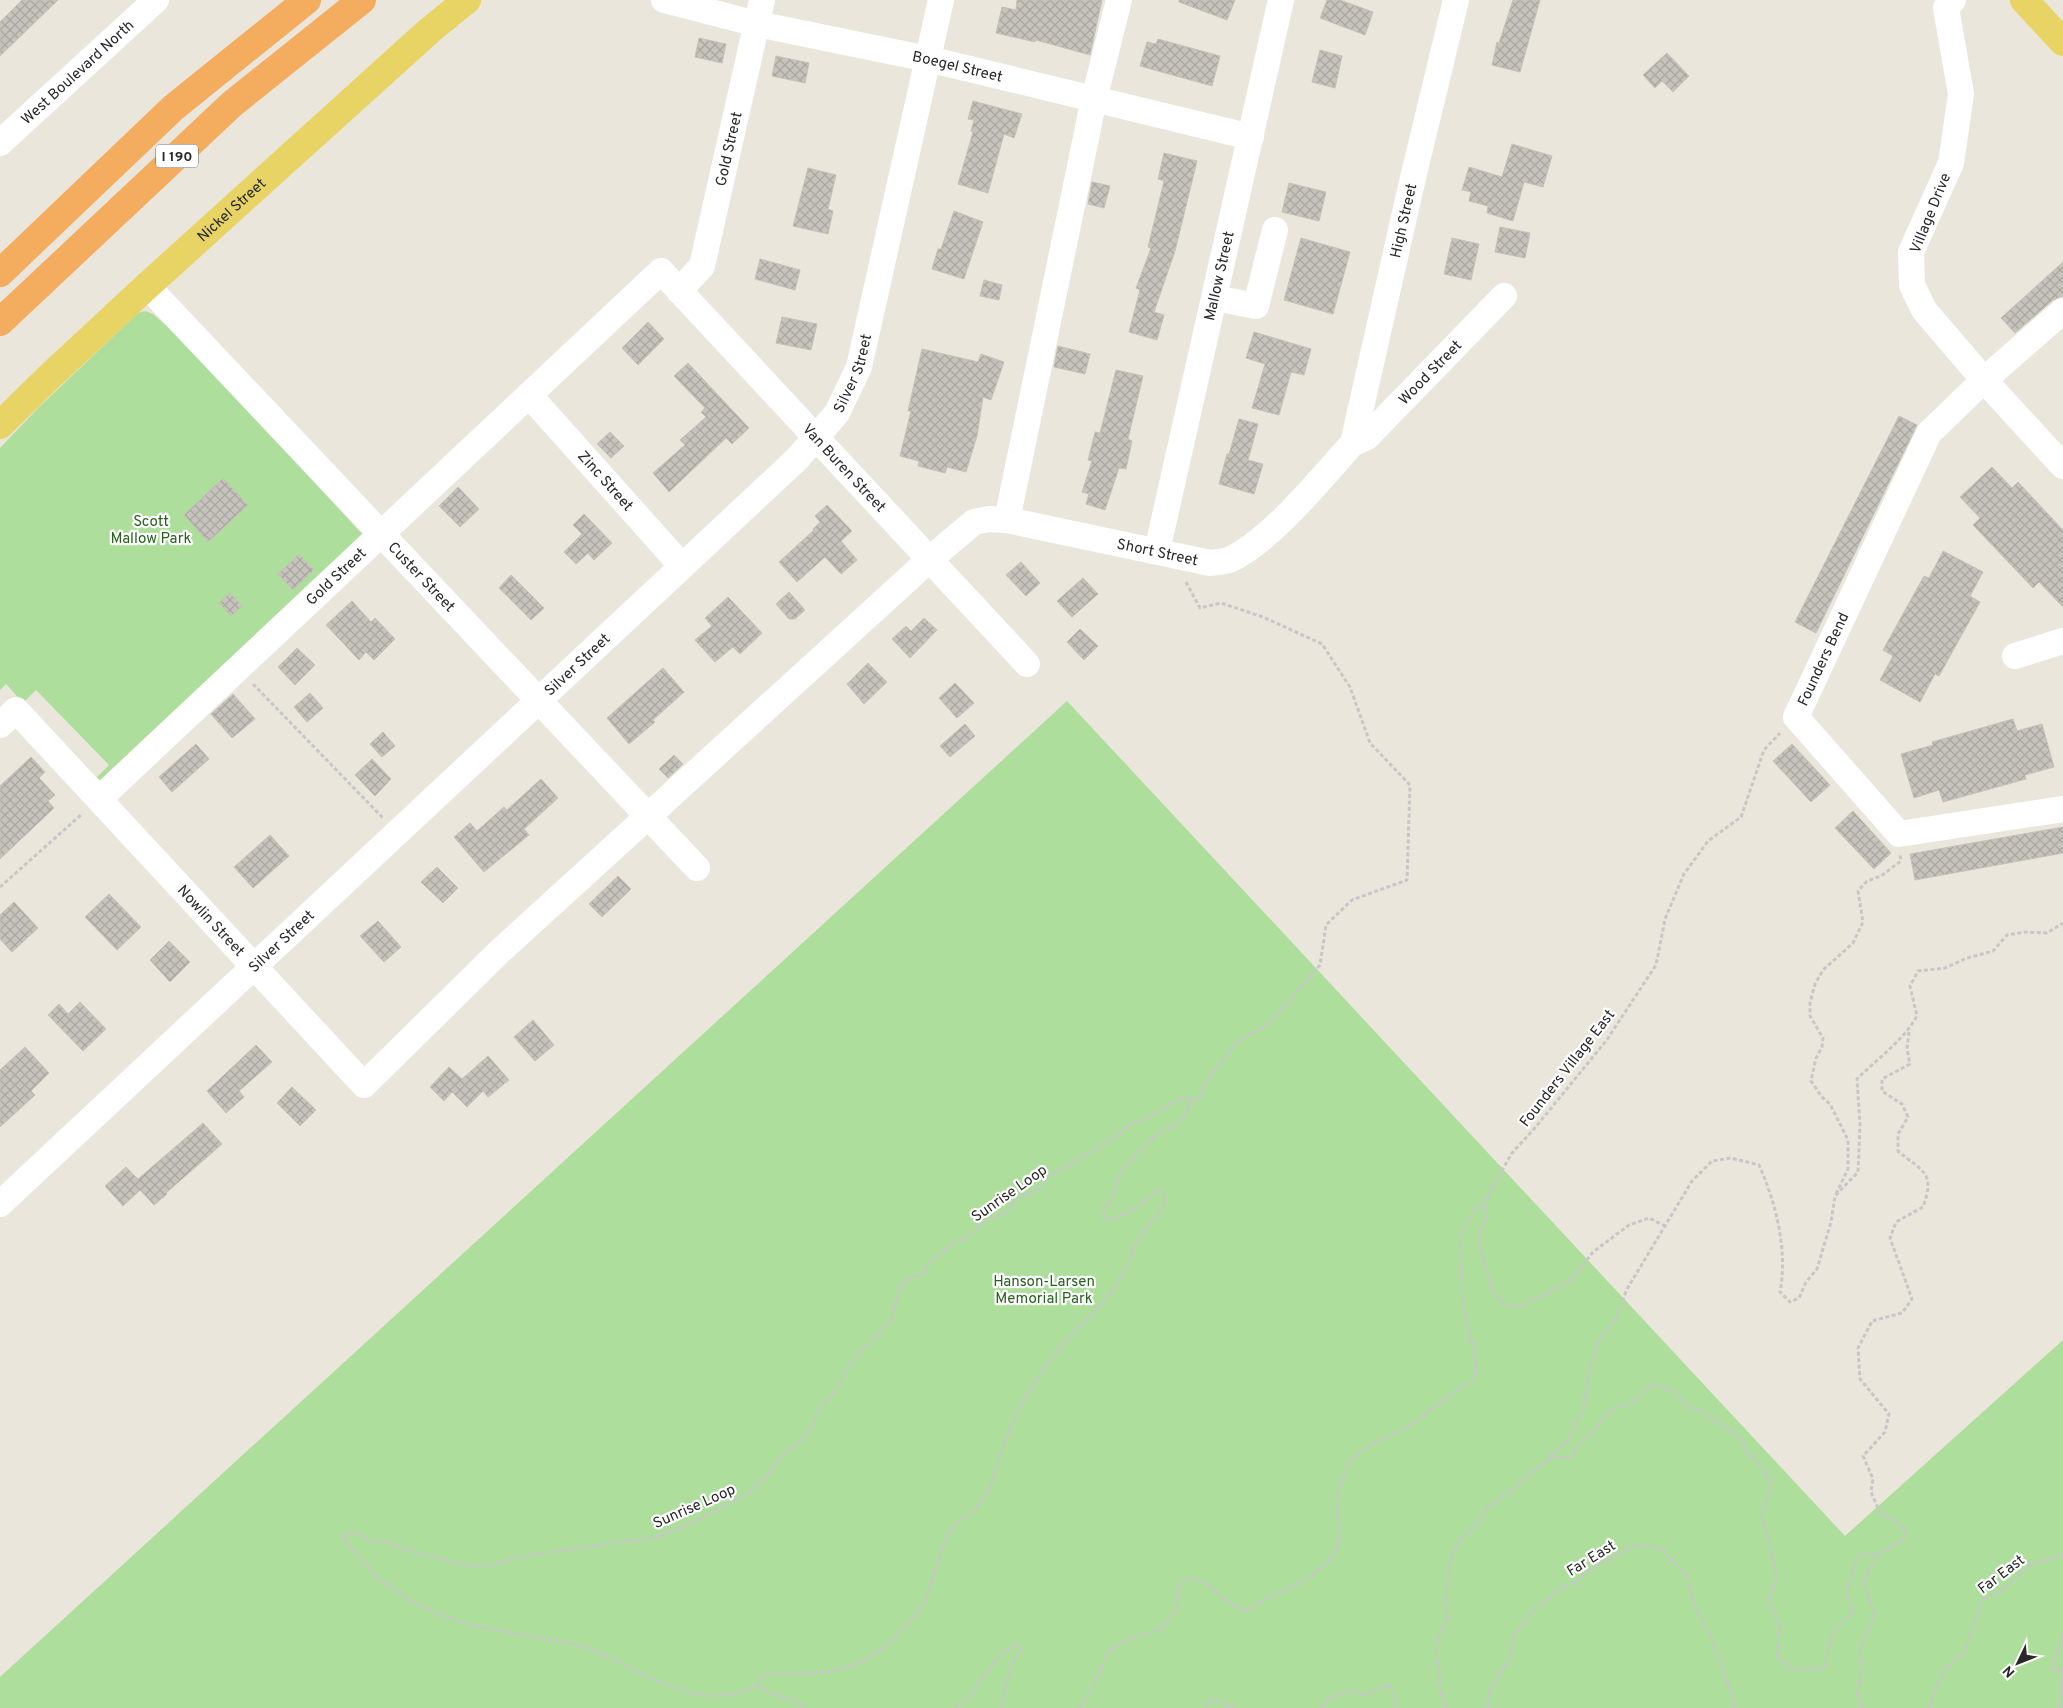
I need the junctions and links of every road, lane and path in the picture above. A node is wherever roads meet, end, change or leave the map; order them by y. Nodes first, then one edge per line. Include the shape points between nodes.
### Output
1 (156, 0) edge
2 (276, 0) edge
3 (307, 0) edge
4 (362, 0) edge
5 (380, 0) edge
6 (467, 0) edge
7 (664, 0) edge
8 (941, 0) edge
9 (1119, 0) edge
10 (1281, 0) edge
11 (1456, 0) edge
12 (1953, 0) edge
13 (2024, 0) edge
14 (760, 12) edge
15 (2063, 42) edge
16 (928, 59) junction
17 (1094, 99) junction
18 (232, 104) junction
19 (173, 108) junction
20 (1251, 137) junction
21 (0, 143) edge
22 (1275, 230) dead end
23 (661, 271) joint
24 (0, 273) edge
25 (147, 286) junction
26 (679, 291) junction
27 (1504, 296) dead end
28 (1214, 298) junction
29 (2063, 311) edge
30 (0, 322) edge
31 (1984, 380) junction
32 (528, 395) junction
33 (0, 426) edge
34 (816, 438) junction
35 (1353, 444) junction
36 (2063, 466) edge
37 (1007, 520) junction
38 (381, 534) junction
39 (1157, 551) junction
40 (930, 558) junction
41 (682, 566) junction
42 (1184, 577) dead end
43 (2063, 641) edge
44 (2015, 656) dead end
45 (1027, 664) dead end
46 (238, 668) junction
47 (538, 701) junction
48 (1796, 717) junction
49 (0, 725) edge
50 (99, 798) junction
51 (2063, 809) edge
52 (648, 815) junction
53 (397, 832) junction
54 (1899, 834) junction
55 (697, 868) dead end
56 (0, 887) edge
57 (2063, 923) edge
58 (254, 966) junction
59 (1909, 1031) junction
60 (364, 1085) joint
61 (1190, 1100) junction
62 (1835, 1196) junction
63 (0, 1204) edge
64 (1484, 1206) junction
65 (1665, 1226) junction
66 (1546, 1460) junction
67 (1878, 1554) junction
68 (2063, 1555) edge
69 (2063, 1636) edge
70 (2062, 1669) edge
71 (759, 1685) junction
72 (806, 1708) edge
73 (955, 1708) edge
74 (1000, 1708) edge
75 (1080, 1708) edge
76 (1205, 1708) edge
77 (1236, 1708) edge
78 (1320, 1708) edge
79 (1395, 1708) edge
80 (1446, 1708) edge
81 (1488, 1708) edge
82 (1734, 1708) edge
83 (1862, 1708) edge
84 (1930, 1708) edge
85 (2059, 1708) edge

1 - 21 street, West Boulevard North
2 - 19 highway
3 - 19 highway, I 190
4 - 18 highway, I 190
5 - 18 highway
6 - 25 main road, Nickel Street via 428,31
7 - 14 street, Boegel Street
8 - 16 street, Silver Street
9 - 17 street
10 - 20 street, Mallow Street
11 - 35 street, High Street
12 - 31 street, Village Drive via 1946,8 1961,94 1951,163 1911,252 1912,285 1924,310
13 - 15 main road
14 - 16 street, Boegel Street
14 - 26 street, Gold Street via 702,266
16 - 17 street, Boegel Street
16 - 34 street, Silver Street via 859,367 837,413
17 - 20 street, Boegel Street
17 - 37 street
18 - 30 highway, I 190
19 - 24 highway, I 190
20 - 28 street, Mallow Street
22 - 28 street via 1256,306
23 - 26 street, Van Buren Street
23 - 32 street, Gold Street
25 - 33 main road, Nickel Street
25 - 38 street, Custer Street
26 - 34 street, Van Buren Street
27 - 35 street, Wood Street via 1367,436
28 - 39 street, Mallow Street
29 - 31 street, Founders Bend
31 - 36 street, Village Drive
31 - 48 street, Founders Bend via 1929,433
32 - 38 street, Gold Street
32 - 41 street, Zinc Street
34 - 40 street, Van Buren Street
34 - 41 street, Silver Street
35 - 39 street, Short Street via 1275,526 1228,560 1210,563
37 - 39 street, Short Street
37 - 40 street, Short Street via 974,522
38 - 46 street, Gold Street
38 - 47 street, Custer Street
40 - 45 street, Van Buren Street
40 - 52 street, Short Street
41 - 47 street, Silver Street
42 - 61 path via 1200,608 1221,603 1263,617 1322,644 1350,687 1370,743 1410,785 1407,880 1352,900 1326,925 1320,965 1267,1025 1238,1041 1206,1082 1199,1099
43 - 44 street
46 - 50 street, Gold Street
46 - 53 path
47 - 52 street, Custer Street
47 - 53 street, Silver Street
48 - 54 street, Founders Bend
48 - 64 path, Founders Village East via 1764,750 1741,817 1708,841 1684,874 1666,919 1656,965 1606,1041 1512,1153
49 - 50 street, Nowlin Street via 16,710
50 - 56 path
50 - 58 street, Nowlin Street
51 - 54 street
52 - 55 street, Custer Street
52 - 60 street, Short Street via 498,953
53 - 58 street, Silver Street
54 - 62 path via 1901,861 1881,876 1866,881 1858,891 1863,922 1853,943 1823,970 1810,1003 1810,1016 1823,1038 1811,1081 1830,1104 1848,1140 1848,1169
57 - 59 path via 2047,933 2007,935 1993,951 1945,968 1918,971 1910,986 1917,1016
58 - 60 street, Nowlin Street
58 - 63 street, Silver Street
59 - 62 path via 1857,1079 1860,1111 1858,1172
59 - 67 path via 1907,1049 1910,1064 1882,1079 1882,1091 1902,1104 1908,1118 1898,1134 1898,1150 1926,1172 1929,1189 1923,1207 1896,1222 1890,1238 1912,1299 1902,1313 1872,1321 1858,1348 1860,1379 1889,1414 1884,1432 1864,1456 1873,1479 1872,1492 1880,1513 1906,1530 1902,1541
61 - 71 path, Sunrise Loop via 1191,1107 1186,1115 1152,1139 1122,1170 1105,1208 1104,1218 1108,1221 1144,1203 1158,1189 1166,1196 1165,1202 1141,1234 1116,1286 1048,1362 1011,1426 982,1501 950,1532 918,1613 886,1645 860,1663 838,1670 801,1674 766,1673 759,1680
61 - 71 path, Sunrise Loop via 1177,1100 1146,1119 1128,1125 1117,1136 1048,1178 1033,1193 1018,1197 1006,1212 988,1219 968,1236 953,1243 928,1265 923,1274 902,1283 891,1321 848,1368 805,1437 783,1454 750,1492 686,1526 658,1536 535,1554 481,1566 460,1564 403,1549 389,1542 373,1541 354,1532 344,1534 343,1539 381,1581 438,1614 474,1626 590,1648 645,1676 692,1694 726,1695
62 - 65 path via 1817,1269 1799,1298 1790,1302 1780,1292 1784,1274 1782,1253 1770,1190 1759,1165 1731,1158 1712,1161 1692,1181
64 - 65 path via 1487,1217 1480,1231 1479,1244 1493,1291 1504,1304 1519,1307 1570,1282 1593,1252 1629,1225 1648,1218
64 - 75 path via 1478,1205 1460,1234 1463,1305 1476,1361 1475,1379 1408,1426 1353,1459 1338,1492 1338,1543 1335,1552 1317,1573 1261,1600 1248,1610 1240,1610 1224,1600 1206,1582 1185,1578 1178,1587 1177,1607 1162,1628 1125,1641 1108,1652
65 - 66 path via 1627,1289 1615,1320 1599,1340 1591,1362 1584,1407 1567,1442
66 - 67 path via 1572,1458 1578,1445 1594,1432 1609,1411 1633,1401 1652,1384 1672,1391 1689,1407 1703,1412 1743,1441 1746,1453 1760,1465 1771,1484 1762,1515 1777,1577 1768,1602 1780,1624 1777,1657 1790,1670 1824,1668 1833,1631 1853,1612 1846,1593 1858,1556
66 - 80 path via 1488,1507 1478,1524 1459,1540 1450,1561 1445,1604 1448,1618 1436,1650
67 - 83 path via 1863,1580 1874,1616 1860,1647 1862,1668 1857,1695
68 - 84 path, Far East via 2031,1564 2004,1589 1982,1600 1965,1651 1946,1668
69 - 70 path via 2053,1664 2056,1671
70 - 85 path
71 - 72 path via 767,1692 792,1699
73 - 74 path via 972,1695 1000,1656 1015,1643 1021,1650 1011,1666
76 - 77 path via 1212,1699
78 - 79 path via 1331,1698 1346,1692 1366,1695 1389,1684
81 - 82 path, Far East via 1491,1687 1510,1660 1514,1635 1532,1612 1595,1566 1630,1547 1642,1545 1663,1550 1687,1576 1694,1605 1712,1639

